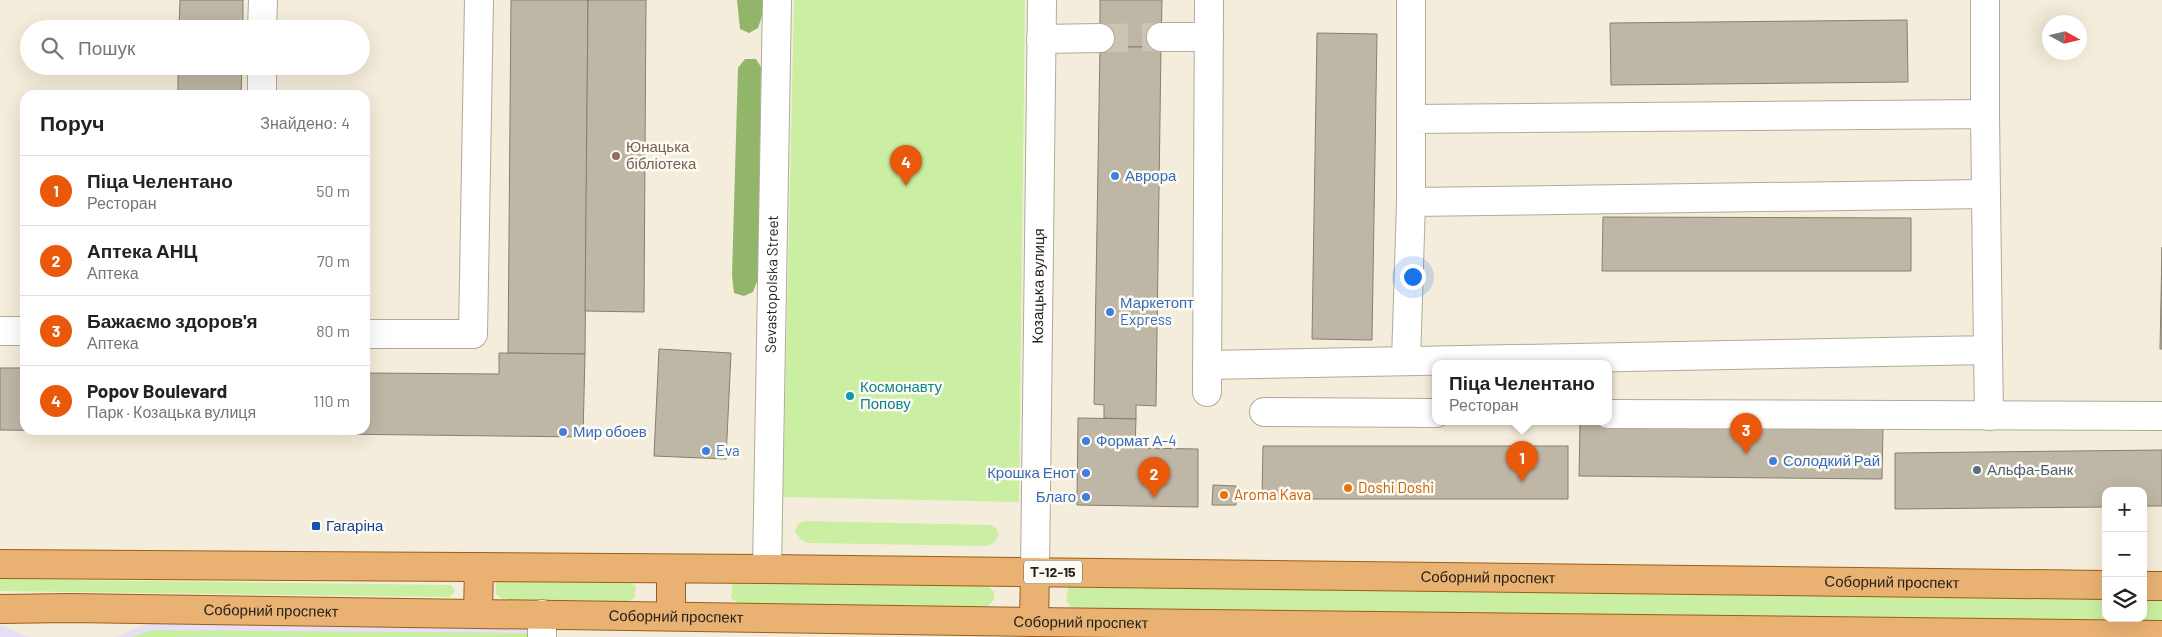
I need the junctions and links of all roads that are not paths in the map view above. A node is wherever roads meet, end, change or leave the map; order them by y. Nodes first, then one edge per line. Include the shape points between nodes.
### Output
1 (263, 0) edge
2 (479, 0) edge
3 (777, 0) edge
4 (1042, 0) edge
5 (1209, 0) edge
6 (1411, 0) edge
7 (1985, 0) edge
8 (262, 20) edge
9 (1161, 37) tunnel mouth
10 (1209, 37) junction
11 (1100, 38) tunnel mouth
12 (1041, 39) junction
13 (262, 75) edge
14 (262, 90) edge
15 (1985, 114) junction
16 (1411, 119) junction
17 (1986, 194) junction
18 (1411, 202) junction
19 (0, 331) edge
20 (20, 331) edge
21 (370, 334) edge
22 (1988, 350) junction
23 (1459, 360) edge
24 (1406, 361) junction
25 (1432, 361) edge
26 (1207, 365) junction
27 (1207, 392) dead end
28 (1264, 412) dead end
29 (1432, 413) edge
30 (1612, 414) edge
31 (1989, 416) junction
32 (2162, 416) edge
33 (0, 564) edge
34 (479, 567) junction
35 (671, 569) junction
36 (767, 569) junction
37 (1034, 572) junction
38 (2102, 585) edge
39 (2147, 586) edge
40 (2162, 586) edge
41 (0, 608) edge
42 (478, 613) junction
43 (671, 616) junction
44 (1034, 622) junction
45 (542, 625) edge
46 (1170, 630) edge
47 (1543, 632) edge
48 (2162, 635) edge

1 - 8 street
2 - 21 street via 473,334
3 - 36 street, Sevastopolska Street
4 - 12 street, Козацька вулиця
5 - 10 street
6 - 16 street
7 - 15 street
9 - 10 street
10 - 26 street
11 - 12 street
12 - 37 street, Козацька вулиця
13 - 14 street
15 - 16 street
15 - 17 street
16 - 18 street
17 - 18 street
17 - 22 street
18 - 24 street
19 - 20 street
22 - 23 street
22 - 31 street
24 - 25 street
24 - 26 street
26 - 27 street
28 - 29 street
30 - 31 street
31 - 32 street
33 - 34 main road, Соборний проспект / Т-12-15
34 - 35 main road, Соборний проспект / Т-12-15
34 - 42 main road
35 - 36 main road, Соборний проспект / Т-12-15
35 - 43 main road
36 - 37 main road, Соборний проспект / Т-12-15
37 - 38 main road, Соборний проспект / Т-12-15
37 - 44 main road
39 - 40 main road
41 - 42 main road, Соборний проспект
42 - 45 main road, Соборний проспект
43 - 44 main road, Соборний проспект
43 - 45 main road, Соборний проспект
44 - 46 main road, Соборний проспект
46 - 47 main road, Соборний проспект
47 - 48 main road, Соборний проспект

